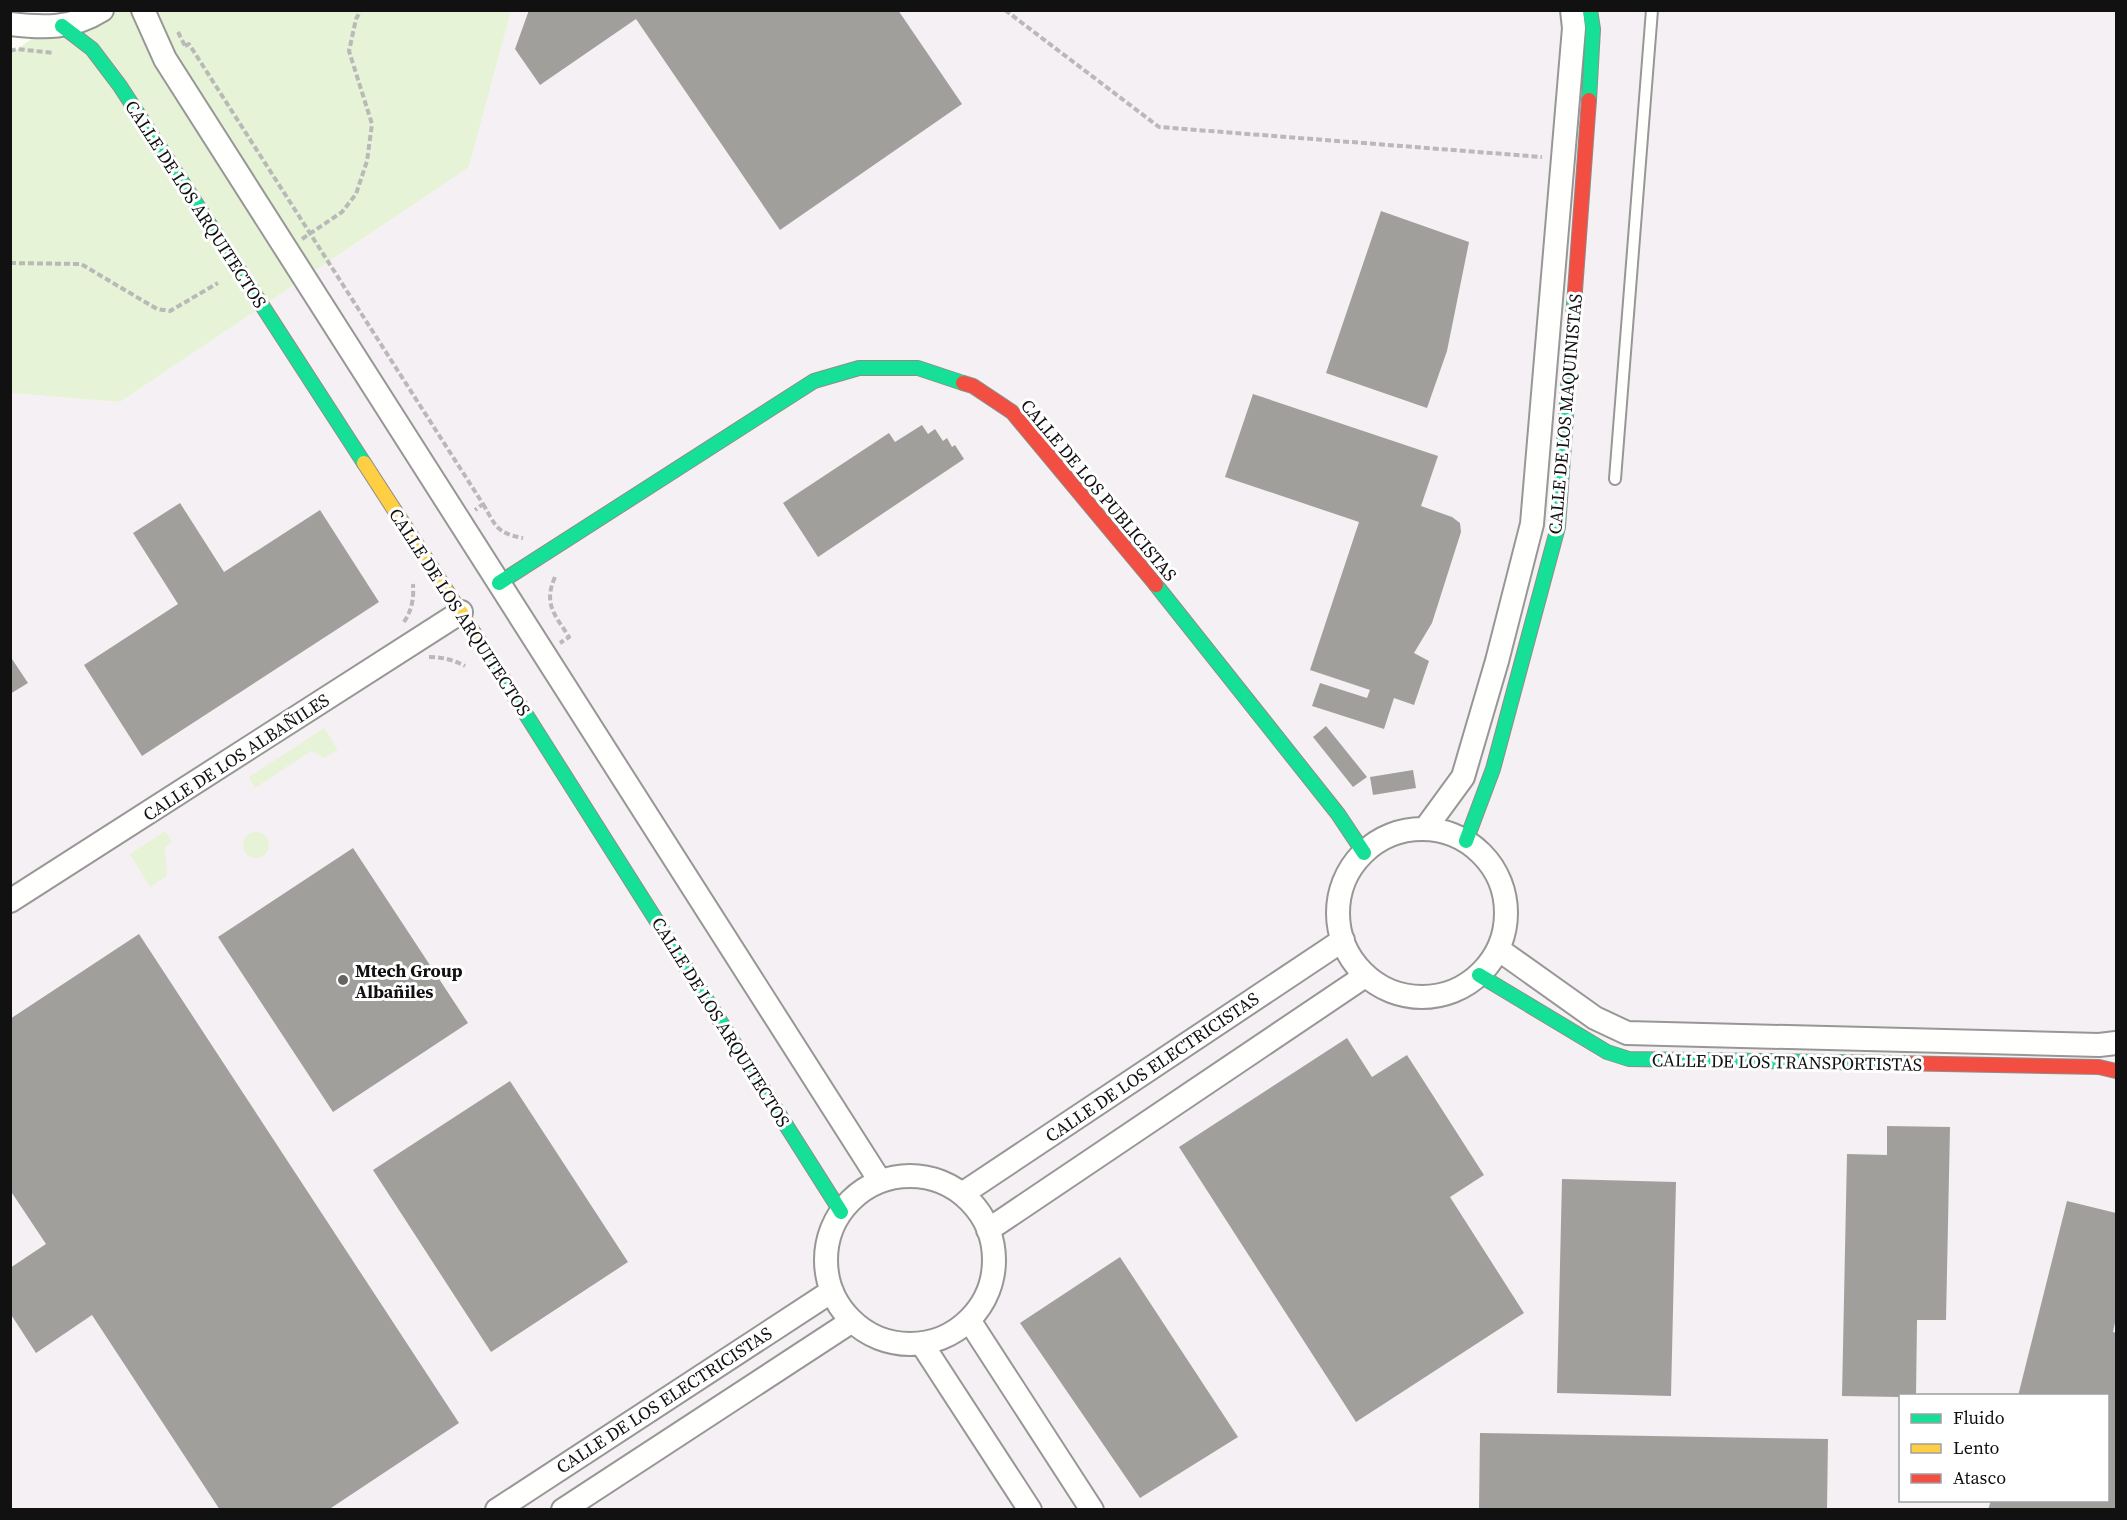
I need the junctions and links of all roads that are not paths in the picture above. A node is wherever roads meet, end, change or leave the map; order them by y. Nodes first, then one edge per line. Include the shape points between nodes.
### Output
1 (102, 10) edge
2 (143, 10) edge
3 (1572, 10) edge
4 (1590, 10) edge
5 (1652, 10) edge
6 (10, 24) edge
7 (62, 26) junction
8 (1615, 479) dead end
9 (499, 583) junction
10 (461, 612) junction
11 (1425, 829) junction
12 (1466, 841) junction
13 (1364, 853) junction
14 (10, 902) edge
15 (1342, 940) junction
16 (1498, 949) junction
17 (1479, 975) junction
18 (1365, 976) junction
19 (2116, 1043) edge
20 (2116, 1071) edge
21 (880, 1181) junction
22 (962, 1194) junction
23 (841, 1212) junction
24 (988, 1230) junction
25 (832, 1291) junction
26 (969, 1320) junction
27 (852, 1321) junction
28 (922, 1344) junction
29 (497, 1509) edge
30 (563, 1509) edge
31 (1030, 1509) edge
32 (1092, 1509) edge

1 - 7 street via 87,20
2 - 9 street via 165,59
3 - 11 street, CALLE DE LOS MAQUINISTAS via 1574,28 1532,524 1463,777
4 - 12 street, CALLE DE LOS MAQUINISTAS via 1591,74 1558,527 1493,769
5 - 8 lane
6 - 7 street
7 - 10 street, CALLE DE LOS ARQUITECTOS via 92,49 120,86
9 - 13 street, CALLE DE LOS PUBLICISTAS via 814,381 858,368 918,368 973,386 1012,412 1127,549 1332,806
9 - 21 street
10 - 14 street, CALLE DE LOS ALBAÑILES
10 - 23 street, CALLE DE LOS ARQUITECTOS
11 - 12 street
11 - 13 street via 1392,836
12 - 16 street via 1484,857 1501,885 1505,926
13 - 15 street via 1349,871 1340,893 1338,917
15 - 18 street
15 - 22 street, CALLE DE LOS ELECTRICISTAS
16 - 17 street
16 - 19 street, CALLE DE LOS TRANSPORTISTAS via 1595,1018 1627,1033
17 - 18 street via 1459,990 1435,997 1410,997 1386,990
17 - 20 street, CALLE DE LOS TRANSPORTISTAS via 1607,1052 1629,1059 2099,1067
18 - 24 street
21 - 22 street via 909,1176 937,1180
21 - 23 street via 858,1194
22 - 24 street via 982,1216
23 - 25 street via 829,1237 826,1264
24 - 26 street via 993,1253 992,1277
25 - 27 street
25 - 29 street, CALLE DE LOS ELECTRICISTAS
26 - 28 street via 947,1335
26 - 32 street
27 - 28 street via 872,1336 897,1344
27 - 30 street, CALLE DE LOS ELECTRICISTAS
28 - 31 street

